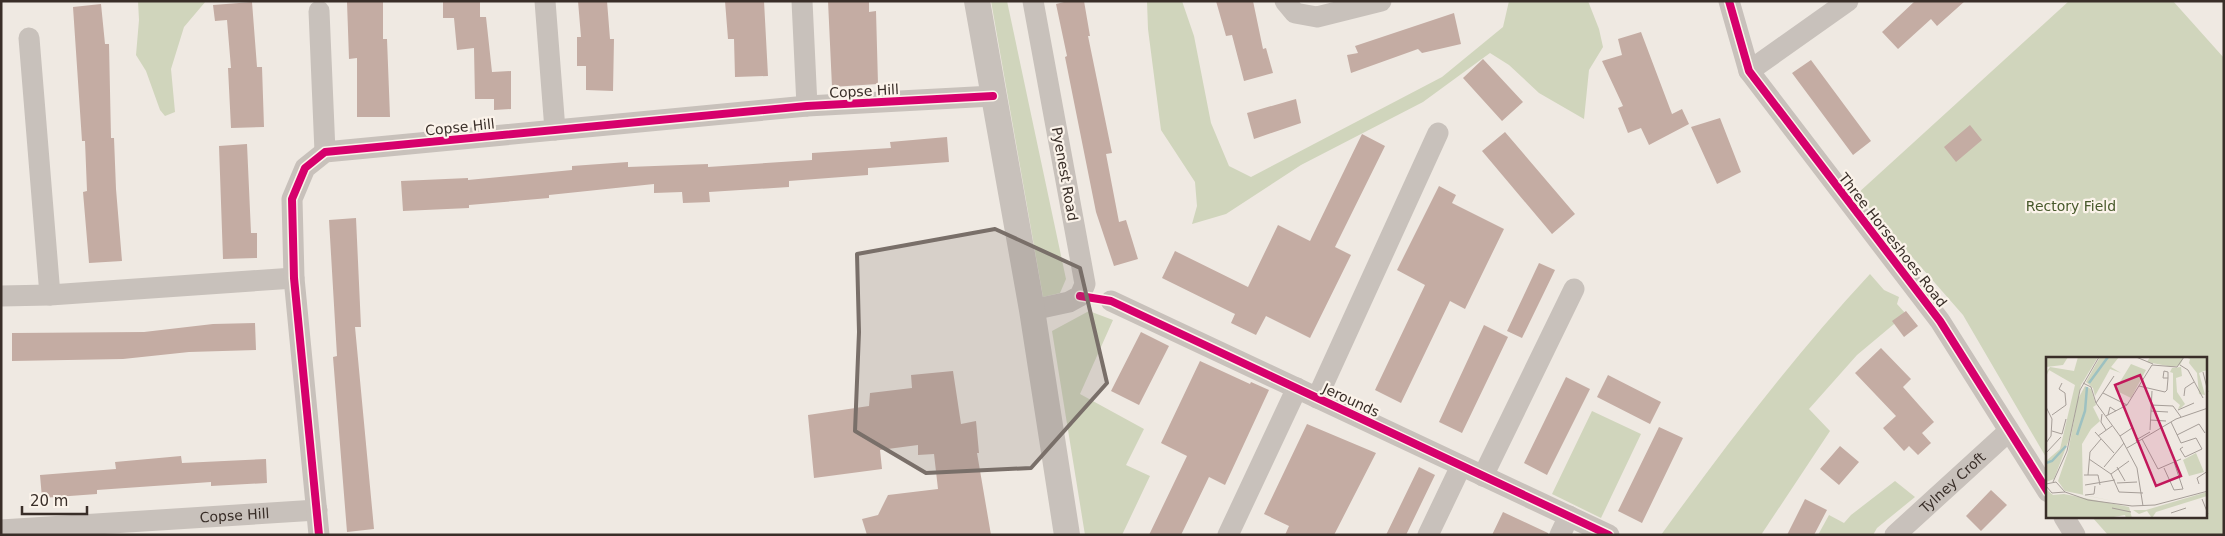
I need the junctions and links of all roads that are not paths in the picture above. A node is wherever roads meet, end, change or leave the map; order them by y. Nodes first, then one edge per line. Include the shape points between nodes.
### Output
1 (544, 1) edge
2 (802, 1) edge
3 (977, 1) edge
4 (1033, 1) edge
5 (1285, 1) edge
6 (1381, 1) edge
7 (1729, 1) edge
8 (1848, 1) edge
9 (319, 11) dead end
10 (29, 38) dead end
11 (1749, 72) junction
12 (993, 96) junction
13 (807, 106) junction
14 (555, 130) junction
15 (1438, 133) dead end
16 (325, 152) junction
17 (294, 278) junction
18 (1574, 289) dead end
19 (50, 295) junction
20 (1, 296) edge
21 (1111, 301) dead end
22 (1032, 310) junction
23 (1297, 388) junction
24 (1317, 398) junction
25 (2008, 431) junction
26 (1461, 466) junction
27 (1483, 476) junction
28 (2046, 489) edge
29 (317, 510) junction
30 (2065, 518) edge
31 (1564, 525) edge
32 (1, 530) edge
33 (319, 535) edge
34 (1067, 535) edge
35 (1228, 535) edge
36 (1428, 535) edge
37 (1609, 535) edge
38 (1895, 535) edge
39 (2075, 535) edge

1 - 14 street
2 - 13 street
3 - 12 street
4 - 22 street, Pyenest Road via 1085,284 1080,296 1069,302
5 - 6 street via 1295,13 1317,17
7 - 11 street, Three Horseshoes Road
8 - 11 street
9 - 16 street
10 - 19 street
11 - 25 street, Three Horseshoes Road via 1940,321
12 - 13 street, Copse Hill
12 - 22 street
13 - 14 street, Copse Hill
14 - 16 street, Copse Hill
15 - 24 street, Jerounds
16 - 17 street via 305,168 292,199
17 - 19 street
17 - 29 street
18 - 27 street
19 - 20 street
21 - 23 street, Jerounds
22 - 34 street
23 - 24 street, Jerounds
23 - 35 street
24 - 26 street, Jerounds
25 - 28 street, Three Horseshoes Road
25 - 38 street, Tylney Croft
26 - 27 street, Jerounds
26 - 36 street
27 - 31 street, Jerounds
29 - 32 street, Copse Hill
29 - 33 street
30 - 39 street
31 - 37 street, Jerounds

